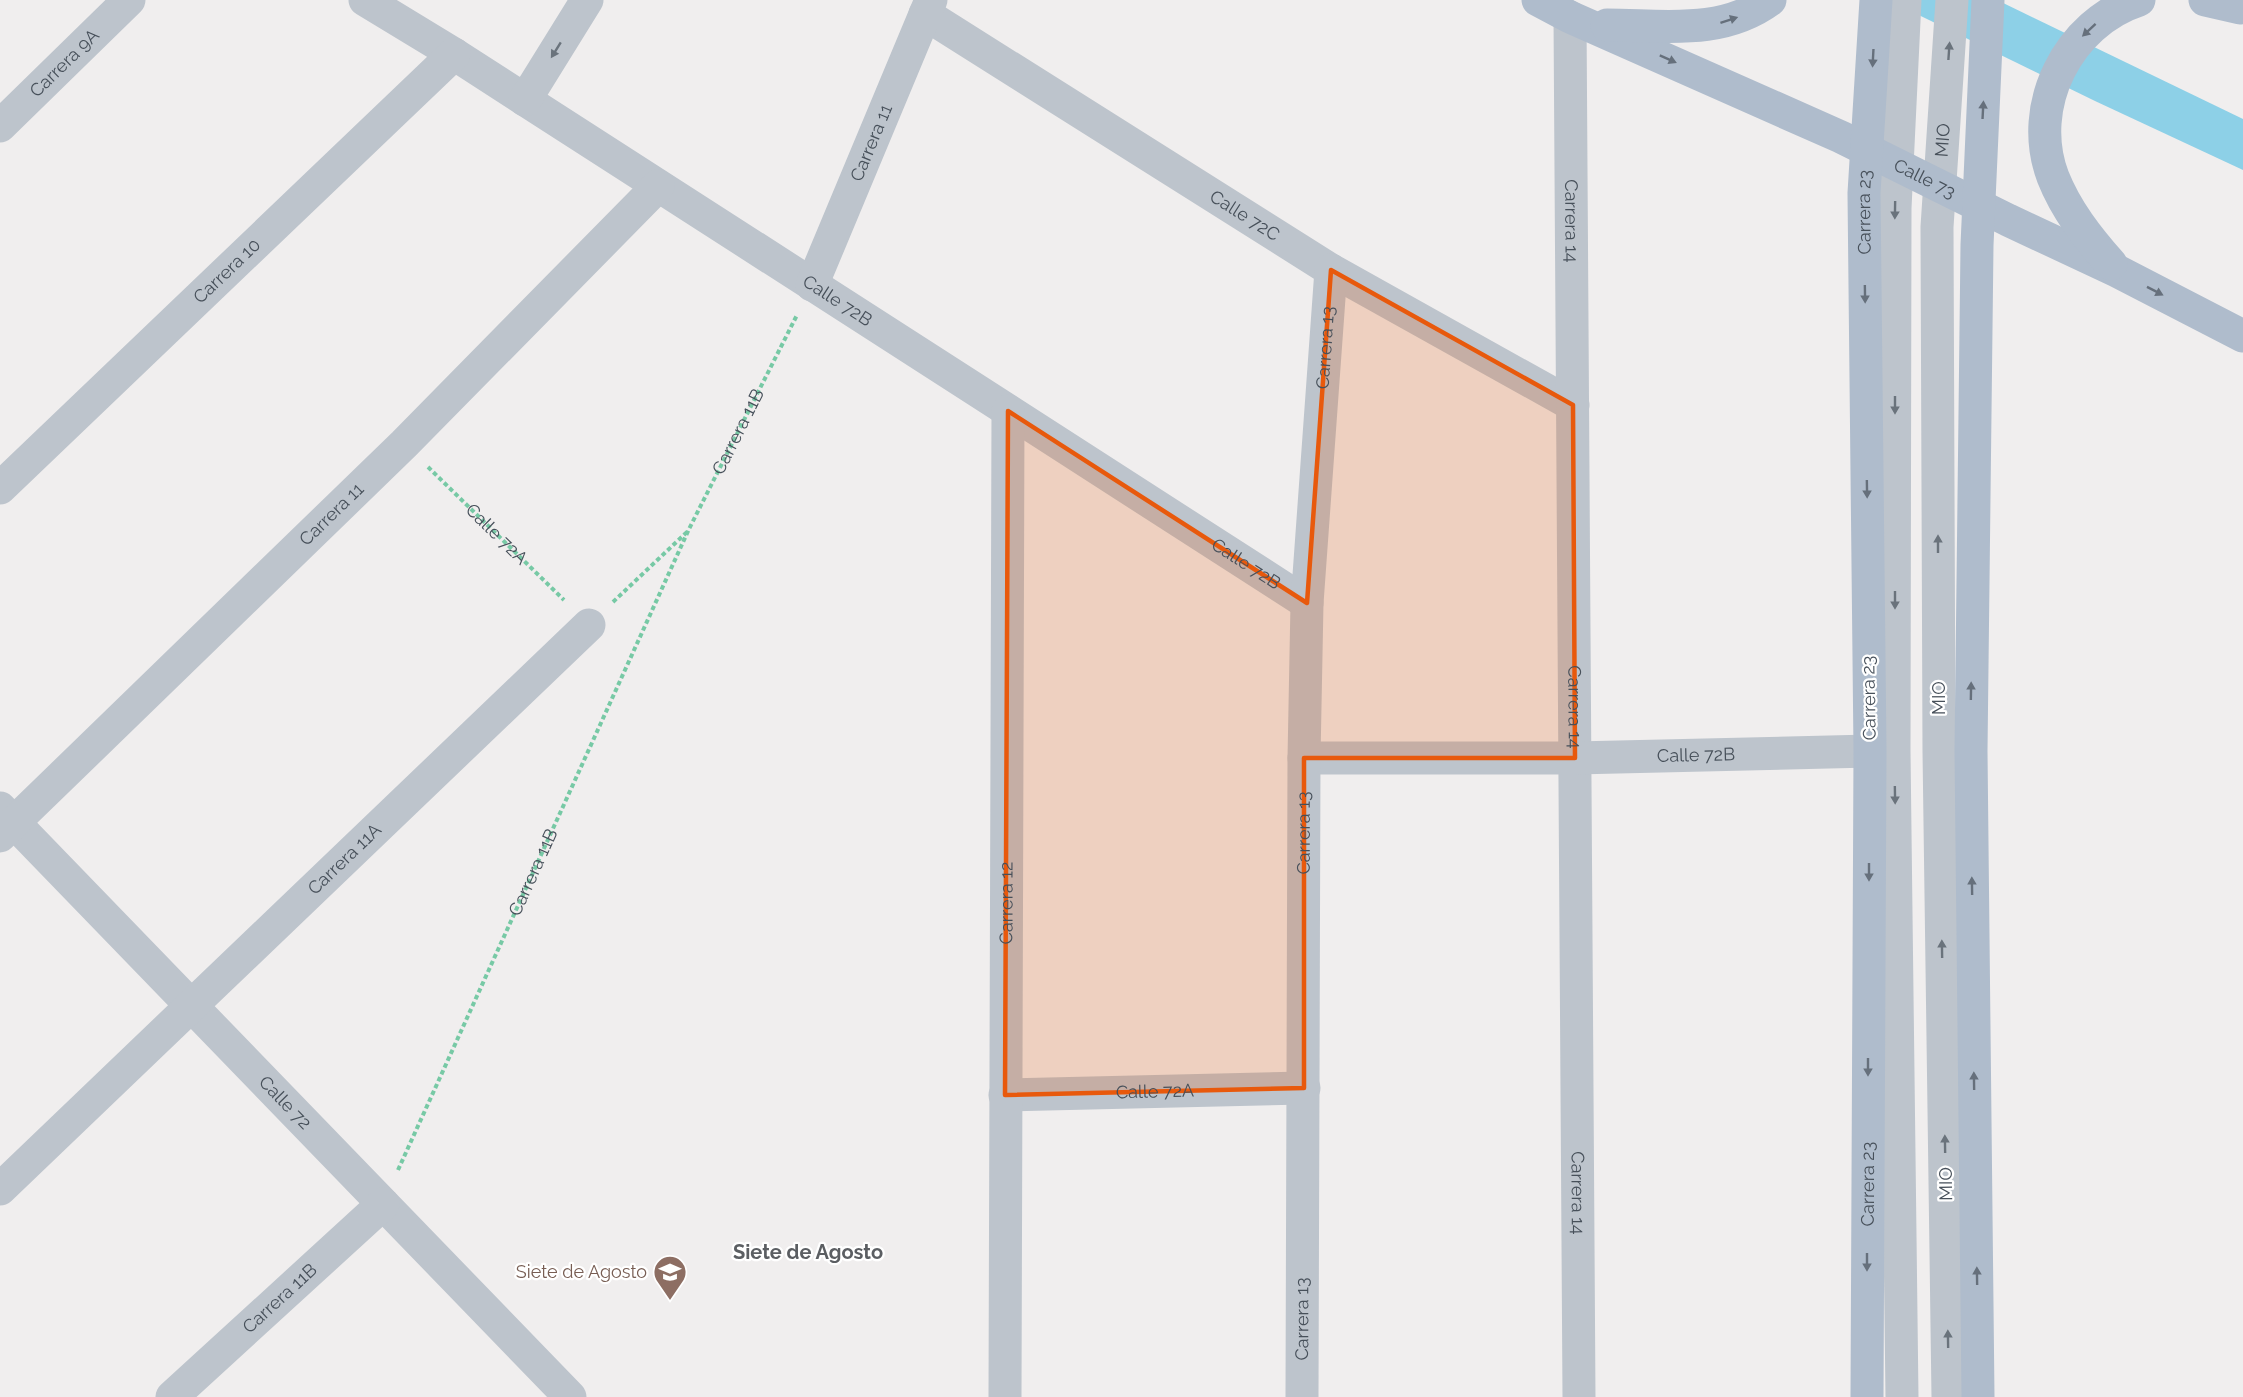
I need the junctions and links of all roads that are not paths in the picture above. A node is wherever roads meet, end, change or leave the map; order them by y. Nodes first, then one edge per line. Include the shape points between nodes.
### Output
1 (129, 0) edge
2 (365, 0) edge
3 (587, 0) edge
4 (1538, 0) edge
5 (1770, 0) edge
6 (1876, 0) edge
7 (1905, 0) edge
8 (1952, 0) edge
9 (1988, 0) edge
10 (2139, 0) edge
11 (2205, 0) edge
12 (2236, 5) edge
13 (928, 7) edge
14 (1581, 21) junction
15 (454, 54) junction
16 (525, 100) junction
17 (0, 126) edge
18 (1867, 150) junction
19 (1897, 165) junction
20 (658, 186) junction
21 (1940, 186) junction
22 (1979, 206) junction
23 (1331, 270) junction
24 (2116, 271) junction
25 (812, 285) junction
26 (2243, 336) edge
27 (1573, 405) junction
28 (1008, 411) junction
29 (0, 488) edge
30 (1307, 603) junction
31 (590, 625) road end
32 (1870, 751) junction
33 (1304, 758) junction
34 (1575, 759) junction
35 (5, 822) edge
36 (192, 1005) junction
37 (1304, 1088) junction
38 (1005, 1095) junction
39 (0, 1189) edge
40 (383, 1204) junction
41 (172, 1397) edge
42 (570, 1397) edge
43 (1005, 1397) edge
44 (1302, 1397) edge
45 (1579, 1397) edge
46 (1867, 1397) edge
47 (1902, 1397) edge
48 (1948, 1397) edge
49 (1978, 1397) edge

1 - 17 street, Carrera 9A
2 - 15 street, Calle 72B
3 -> 16 street
4 - 14 main road, Calle 73
14 -> 5 main road via 1677,27 1716,24 1753,11
6 -> 18 main road, Carrera 23
7 - 19 street
21 -> 8 street, MIO
22 -> 9 main road
10 -> 24 main road via 2114,11 2088,30 2069,52 2055,78 2045,123 2048,160 2061,195 2086,236
11 - 12 main road
13 - 23 street, Calle 72C
13 - 25 street, Carrera 11
14 -> 18 main road, Calle 73
14 - 27 street, Carrera 14
15 - 16 street, Calle 72B
15 - 29 street, Carrera 10
16 - 20 street, Calle 72B
18 - 19 main road, Calle 73
18 -> 32 main road, Carrera 23 via 1864,194
19 - 21 main road, Calle 73
19 -> 47 street via 1894,751
20 - 25 street, Calle 72B
20 - 35 street, Carrera 11 via 404,444
21 - 22 main road, Calle 73
48 -> 21 street, MIO via 1939,751
22 - 24 main road, Calle 73
49 -> 22 main road via 1971,751
23 - 27 street, Calle 72C
23 - 30 street, Carrera 13
24 -> 26 main road, Calle 73
25 - 28 street, Calle 72B
27 - 34 street, Carrera 14
28 - 30 street, Calle 72B
28 - 38 street, Carrera 12
30 - 33 street, Carrera 13
31 - 36 street, Carrera 11A
32 - 34 street, Calle 72B
32 -> 46 main road, Carrera 23
33 - 34 street, Calle 72B
33 - 37 street, Carrera 13
34 - 45 street, Carrera 14
35 - 36 street, Calle 72
36 - 39 street, Carrera 11A
36 - 40 street, Calle 72
37 - 38 street, Calle 72A
37 - 44 street, Carrera 13
38 - 43 street, Carrera 12
40 - 41 street, Carrera 11B
40 - 42 street, Calle 72

